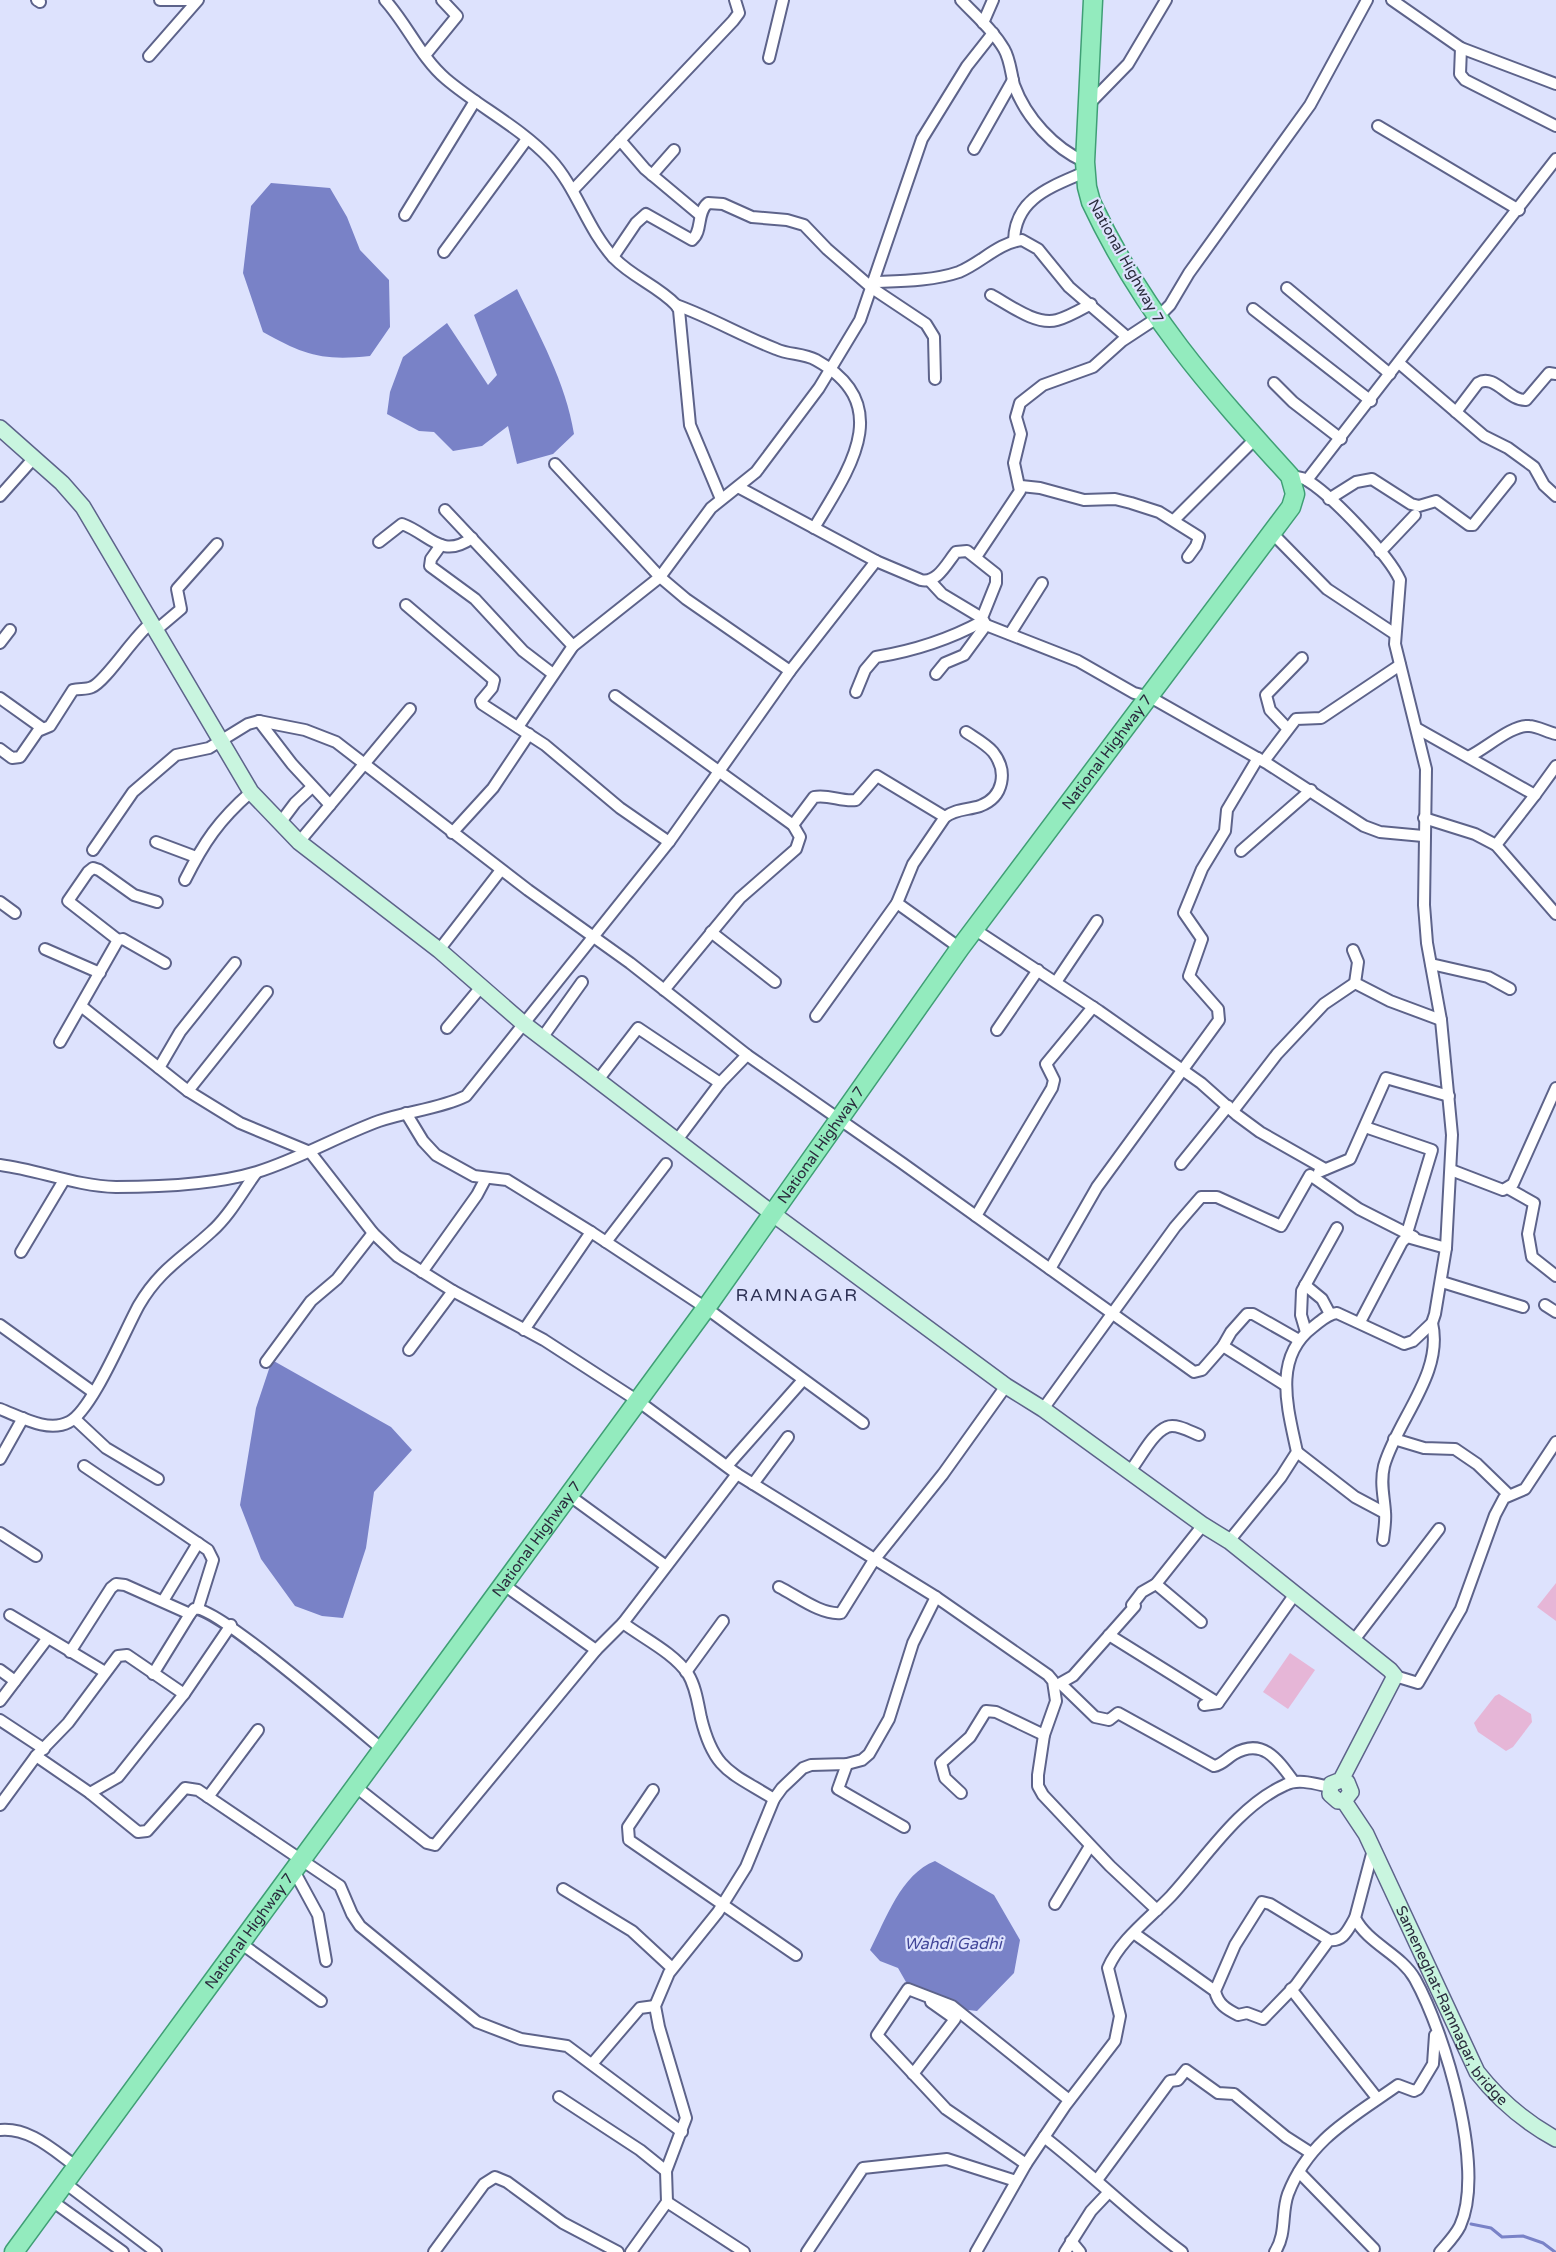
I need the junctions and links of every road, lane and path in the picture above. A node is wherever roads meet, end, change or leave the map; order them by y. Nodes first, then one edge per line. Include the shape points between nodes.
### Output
1 (160, 0) edge
2 (190, 0) edge
3 (198, 0) edge
4 (385, 0) edge
5 (442, 0) edge
6 (735, 0) edge
7 (783, 0) edge
8 (961, 0) edge
9 (993, 0) edge
10 (1093, 0) edge
11 (1166, 0) edge
12 (1366, 0) edge
13 (1392, 0) edge
14 (983, 23) junction
15 (993, 33) junction
16 (1461, 48) junction
17 (426, 54) junction
18 (149, 56) dead end
19 (769, 58) dead end
20 (1013, 80) junction
21 (1556, 84) edge
22 (475, 101) junction
23 (1088, 105) junction
24 (1378, 126) dead end
25 (1556, 126) edge
26 (527, 139) junction
27 (620, 140) junction
28 (974, 148) dead end
29 (674, 150) dead end
30 (1556, 159) edge
31 (1085, 167) junction
32 (652, 175) junction
33 (573, 190) junction
34 (1518, 210) junction
35 (405, 215) dead end
36 (700, 215) junction
37 (1014, 241) junction
38 (444, 252) dead end
39 (613, 257) junction
40 (873, 285) junction
41 (1287, 288) dead end
42 (991, 296) dead end
43 (676, 304) junction
44 (1091, 304) junction
45 (1253, 309) dead end
46 (1157, 318) junction
47 (1127, 336) junction
48 (1399, 363) junction
49 (830, 370) junction
50 (1390, 374) junction
51 (1556, 375) edge
52 (935, 379) dead end
53 (1274, 383) dead end
54 (1371, 401) junction
55 (1456, 412) junction
56 (0, 428) edge
57 (1256, 439) junction
58 (1341, 439) junction
59 (33, 459) junction
60 (555, 464) dead end
61 (1299, 478) junction
62 (1510, 479) dead end
63 (1021, 486) junction
64 (738, 487) junction
65 (0, 496) edge
66 (1556, 496) edge
67 (721, 499) junction
68 (1329, 499) junction
69 (445, 510) dead end
70 (1415, 515) dead end
71 (1174, 520) junction
72 (814, 528) junction
73 (1273, 534) junction
74 (472, 538) junction
75 (379, 542) dead end
76 (217, 544) dead end
77 (441, 545) junction
78 (1380, 552) junction
79 (976, 556) junction
80 (1188, 557) dead end
81 (876, 561) junction
82 (660, 577) junction
83 (930, 581) junction
84 (1042, 584) dead end
85 (406, 605) dead end
86 (984, 621) junction
87 (153, 627) junction
88 (10, 630) dead end
89 (1010, 634) junction
90 (1395, 634) junction
91 (0, 643) edge
92 (573, 646) junction
93 (1302, 658) dead end
94 (1400, 665) junction
95 (790, 671) junction
96 (553, 674) junction
97 (936, 674) dead end
98 (856, 692) dead end
99 (615, 696) dead end
100 (1150, 697) junction
101 (0, 698) edge
102 (410, 709) dead end
103 (259, 721) junction
104 (518, 727) junction
105 (42, 728) junction
106 (1287, 728) junction
107 (1418, 729) junction
108 (966, 732) dead end
109 (529, 734) junction
110 (1556, 734) edge
111 (220, 743) junction
112 (0, 750) edge
113 (1470, 756) junction
114 (1261, 760) junction
115 (364, 764) junction
116 (1556, 766) edge
117 (719, 771) junction
118 (312, 787) junction
119 (1311, 790) junction
120 (251, 792) junction
121 (1535, 795) junction
122 (330, 805) junction
123 (945, 816) junction
124 (1424, 818) junction
125 (280, 823) junction
126 (793, 825) junction
127 (452, 833) junction
128 (1423, 836) junction
129 (156, 842) dead end
130 (298, 842) junction
131 (669, 842) junction
132 (1496, 845) junction
133 (93, 850) dead end
134 (1241, 851) dead end
135 (196, 857) junction
136 (501, 870) junction
137 (185, 880) dead end
138 (0, 902) edge
139 (158, 902) dead end
140 (897, 903) junction
141 (15, 913) dead end
142 (1556, 914) edge
143 (1097, 921) dead end
144 (974, 929) junction
145 (711, 932) junction
146 (594, 936) junction
147 (118, 940) junction
148 (960, 948) junction
149 (45, 949) dead end
150 (439, 950) junction
151 (1353, 950) dead end
152 (165, 963) dead end
153 (235, 963) dead end
154 (1431, 964) junction
155 (1038, 970) junction
156 (100, 973) junction
157 (582, 982) dead end
158 (776, 982) dead end
159 (1056, 982) junction
160 (1355, 983) junction
161 (481, 987) junction
162 (1510, 989) dead end
163 (664, 990) junction
164 (267, 992) dead end
165 (81, 1006) junction
166 (1093, 1007) junction
167 (816, 1016) dead end
168 (1441, 1020) junction
169 (524, 1024) junction
170 (447, 1028) dead end
171 (997, 1030) dead end
172 (543, 1038) junction
173 (60, 1042) dead end
174 (747, 1055) junction
175 (159, 1068) junction
176 (1184, 1071) junction
177 (598, 1080) junction
178 (720, 1083) junction
179 (1556, 1088) edge
180 (188, 1091) junction
181 (1449, 1096) junction
182 (1230, 1108) junction
183 (406, 1113) junction
184 (839, 1119) junction
185 (1365, 1127) junction
186 (677, 1140) junction
187 (310, 1152) junction
188 (666, 1164) dead end
189 (1181, 1164) dead end
190 (0, 1166) edge
191 (1325, 1169) junction
192 (1451, 1170) junction
193 (256, 1173) junction
194 (1310, 1175) junction
195 (486, 1178) junction
196 (64, 1180) junction
197 (1509, 1189) junction
198 (773, 1214) junction
199 (976, 1216) junction
200 (1337, 1228) dead end
201 (591, 1232) junction
202 (373, 1233) junction
203 (1410, 1235) junction
204 (606, 1242) junction
205 (1446, 1248) junction
206 (21, 1252) dead end
207 (1050, 1269) junction
208 (422, 1272) junction
209 (1556, 1276) edge
210 (1442, 1282) junction
211 (1305, 1285) junction
212 (453, 1291) junction
213 (1545, 1305) dead end
214 (1523, 1307) dead end
215 (706, 1308) junction
216 (1556, 1312) edge
217 (1112, 1314) junction
218 (1330, 1314) junction
219 (1360, 1322) junction
220 (1432, 1323) junction
221 (0, 1325) edge
222 (524, 1330) junction
223 (1303, 1336) junction
224 (1223, 1346) junction
225 (409, 1350) dead end
226 (266, 1362) dead end
227 (803, 1380) junction
228 (1285, 1385) junction
229 (1006, 1386) junction
230 (93, 1392) junction
231 (638, 1401) junction
232 (0, 1409) edge
233 (1043, 1409) junction
234 (23, 1418) junction
235 (75, 1419) junction
236 (863, 1424) dead end
237 (1199, 1435) dead end
238 (788, 1437) dead end
239 (1394, 1439) junction
240 (1556, 1442) edge
241 (1297, 1452) junction
242 (0, 1459) edge
243 (84, 1466) dead end
244 (727, 1466) junction
245 (1130, 1471) junction
246 (737, 1474) junction
247 (158, 1479) dead end
248 (753, 1484) junction
249 (1509, 1495) junction
250 (570, 1496) junction
251 (1385, 1513) junction
252 (1203, 1525) junction
253 (1438, 1529) dead end
254 (0, 1533) edge
255 (1383, 1540) dead end
256 (1229, 1541) junction
257 (198, 1543) junction
258 (36, 1556) dead end
259 (874, 1560) junction
260 (666, 1566) junction
261 (1156, 1584) junction
262 (504, 1585) junction
263 (779, 1587) dead end
264 (1296, 1594) junction
265 (936, 1597) junction
266 (163, 1601) junction
267 (194, 1611) junction
268 (10, 1615) dead end
269 (723, 1621) dead end
270 (1201, 1622) dead end
271 (623, 1623) junction
272 (231, 1625) junction
273 (1109, 1635) junction
274 (47, 1639) junction
275 (1354, 1640) junction
276 (596, 1650) junction
277 (70, 1652) junction
278 (0, 1670) edge
279 (105, 1672) junction
280 (686, 1672) junction
281 (153, 1674) junction
282 (1395, 1676) junction
283 (15, 1681) junction
284 (1058, 1685) junction
285 (183, 1694) junction
286 (0, 1701) edge
287 (1218, 1703) junction
288 (1204, 1705) dead end
289 (0, 1720) edge
290 (258, 1730) dead end
291 (1044, 1735) junction
292 (383, 1750) junction
293 (40, 1753) junction
294 (847, 1764) junction
295 (1294, 1782) junction
296 (1336, 1784) junction
297 (356, 1787) junction
298 (653, 1790) dead end
299 (90, 1793) junction
300 (961, 1793) dead end
301 (208, 1797) junction
302 (774, 1799) junction
303 (0, 1805) edge
304 (904, 1827) dead end
305 (1090, 1846) junction
306 (1373, 1850) junction
307 (296, 1865) junction
308 (562, 1889) dead end
309 (723, 1903) junction
310 (1055, 1904) dead end
311 (1157, 1910) junction
312 (1354, 1918) junction
313 (1135, 1934) junction
314 (1329, 1940) junction
315 (239, 1942) junction
316 (796, 1955) dead end
317 (326, 1961) dead end
318 (672, 1968) junction
319 (1291, 1989) junction
320 (1215, 1991) junction
321 (920, 1994) junction
322 (321, 2001) dead end
323 (656, 2006) junction
324 (1436, 2028) junction
325 (592, 2064) junction
326 (913, 2074) junction
327 (559, 2097) dead end
328 (1377, 2098) junction
329 (1069, 2100) junction
330 (0, 2130) edge
331 (682, 2132) junction
332 (1044, 2137) junction
333 (1556, 2139) edge
334 (1311, 2153) junction
335 (1026, 2164) junction
336 (77, 2167) junction
337 (666, 2171) junction
338 (1299, 2172) junction
339 (1097, 2180) junction
340 (1016, 2181) junction
341 (65, 2184) junction
342 (1108, 2193) junction
343 (52, 2201) junction
344 (667, 2202) junction
345 (1071, 2241) junction
346 (982, 2249) edge
347 (1374, 2249) dead end
348 (14, 2252) edge
349 (123, 2252) edge
350 (156, 2252) edge
351 (434, 2252) edge
352 (618, 2252) edge
353 (631, 2252) edge
354 (744, 2252) edge
355 (807, 2252) edge
356 (1065, 2252) edge
357 (1080, 2252) edge
358 (1182, 2252) edge
359 (1275, 2252) edge
360 (1440, 2252) edge

1 - 2 street
3 - 18 street
4 - 17 street
5 - 17 street via 457,16
6 - 27 street via 739,13 733,21
7 - 19 street
8 - 14 street
9 - 14 street
10 - 23 main road, National Highway 7
11 - 23 street via 1128,64
12 - 46 street via 1310,105 1189,273 1176,298
13 - 16 street
14 - 15 street
15 - 20 street via 1005,51
15 - 40 street via 967,66 922,139
16 - 21 street
16 - 25 street via 1460,74 1465,80
17 - 22 street via 445,78
20 - 28 street
20 - 31 street via 1028,110 1050,139
22 - 26 street
22 - 35 street
23 - 31 main road, National Highway 7
24 - 34 street
26 - 33 street via 550,160
26 - 38 street
27 - 32 street
27 - 33 street
29 - 32 street
30 - 34 street
31 - 37 street via 1035,196 1017,221
31 - 46 main road, National Highway 7 via 1087,187 1100,220
32 - 36 street
33 - 39 street via 598,238
34 - 48 street
36 - 39 street via 698,232 692,240 646,214
36 - 40 street via 704,206 714,202 752,217 797,222
37 - 40 street via 958,272
37 - 44 street via 1022,240 1038,249 1069,287
39 - 43 street
40 - 49 street via 860,320
40 - 52 street via 931,331 936,351
41 - 50 street
42 - 44 street via 1049,321
43 - 49 street via 775,349 805,355
43 - 67 street via 690,425
44 - 47 street
45 - 54 street
46 - 47 street
46 - 57 main road, National Highway 7 via 1212,391
47 - 63 street via 1092,367 1043,386 1020,403 1016,417 1021,434 1014,463
48 - 50 street
48 - 55 street
49 - 64 street via 771,453
49 - 72 street via 857,405 861,428 852,462
50 - 54 street
51 - 55 street via 1544,376 1526,400 1483,380
53 - 58 street
54 - 58 street
55 - 66 street via 1489,440 1534,467
56 - 59 main road
57 - 61 main road, National Highway 7
57 - 71 street
58 - 61 street
59 - 65 street
59 - 87 main road via 83,507
60 - 82 street
61 - 68 street
61 - 73 main road, National Highway 7 via 1294,485 1293,501
62 - 68 street via 1473,525 1436,501 1411,504 1372,479 1356,482
63 - 71 street via 1084,500 1115,499
63 - 79 street via 1009,511
64 - 67 street
64 - 72 street
67 - 82 street
68 - 78 street
69 - 74 street
70 - 78 street
71 - 80 street via 1199,537
72 - 81 street
73 - 90 street via 1327,589
73 - 100 main road, National Highway 7
74 - 77 street via 455,548
74 - 92 street
75 - 77 street via 402,524
76 - 87 street via 177,589 181,604 177,615
77 - 96 street via 430,566 475,599 523,651
78 - 90 street via 1400,580
79 - 83 street via 956,552
79 - 86 street via 994,570 997,579
81 - 83 street
81 - 95 street
82 - 92 street
82 - 95 street
83 - 86 street via 942,594
84 - 89 street
85 - 104 street via 487,673 494,684 482,704
86 - 89 street
86 - 97 street via 964,655 945,663
86 - 98 street via 907,652 876,657 865,670
87 - 105 street via 132,640 98,683 73,690 52,723
87 - 111 main road
88 - 91 street
89 - 100 street via 1078,661 1134,693
90 - 94 street
92 - 96 street
93 - 106 street via 1266,694 1270,710
94 - 106 street via 1321,718 1296,719
94 - 107 street
95 - 117 street
96 - 104 street
99 - 117 street
100 - 114 street
100 - 144 main road, National Highway 7
101 - 105 street
102 - 115 street
103 - 111 street
103 - 115 street via 327,738
103 - 118 street
104 - 109 street
105 - 112 street via 20,757 12,758
106 - 114 street
107 - 113 street
107 - 124 street via 1427,781
108 - 123 street via 995,755 1002,784 992,799 982,805
109 - 127 street via 494,788
109 - 131 street via 620,808
110 - 113 street via 1531,725 1513,728
111 - 120 main road
111 - 133 street via 170,759 133,792
113 - 121 street
114 - 119 street
114 - 176 street via 1227,810 1225,831 1185,908 1188,921 1202,939 1189,976 1220,1015
115 - 122 street
115 - 127 street
116 - 121 street
117 - 126 street
117 - 131 street
118 - 122 street
118 - 125 street
119 - 128 street via 1373,830
119 - 134 street
120 - 125 main road
120 - 135 street via 218,822
121 - 132 street
122 - 130 street
123 - 126 street via 877,776 856,800 814,797
123 - 140 street via 913,864
124 - 128 street
124 - 132 street
125 - 130 main road
126 - 145 street via 800,837 796,849 750,888
127 - 136 street
128 - 154 street via 1424,905
129 - 135 street
130 - 150 main road
131 - 146 street
132 - 142 street
135 - 137 street
136 - 146 street
136 - 150 street
138 - 141 street
139 - 147 street via 134,895 99,870 93,868 88,872 68,901
140 - 148 street
140 - 167 street
143 - 159 street
144 - 148 main road, National Highway 7
144 - 155 street
145 - 158 street
145 - 163 street
146 - 163 street
146 - 169 street
147 - 152 street via 123,939
147 - 156 street
148 - 184 main road, National Highway 7
149 - 156 street
150 - 161 main road
151 - 160 street via 1358,962
153 - 175 street via 180,1032
154 - 162 street via 1488,977
154 - 168 street
155 - 159 street
155 - 171 street
156 - 165 street
157 - 172 street
159 - 166 street
160 - 168 street
160 - 182 street via 1324,1004
161 - 169 main road
161 - 170 street
163 - 174 street
164 - 180 street
165 - 173 street
165 - 175 street
166 - 176 street
166 - 199 street via 1046,1064 1054,1080 1052,1088
168 - 181 street
169 - 172 main road
169 - 183 street via 466,1096 442,1106
172 - 177 main road
174 - 178 street
174 - 184 street
175 - 180 street
176 - 182 street
176 - 207 street via 1097,1187
177 - 178 street via 638,1028
177 - 186 main road
178 - 186 street
179 - 197 street
180 - 187 street via 240,1123
181 - 185 street via 1386,1078
181 - 192 street
182 - 189 street
182 - 191 street via 1278,1143
183 - 187 street
183 - 195 street via 436,1155 474,1176
184 - 198 main road, National Highway 7
184 - 199 street
185 - 191 street via 1350,1159
185 - 203 street via 1432,1150
186 - 198 main road
187 - 193 street
187 - 202 street
188 - 204 street
190 - 196 street
191 - 194 street
192 - 197 street
192 - 205 street
193 - 196 street via 199,1182 115,1187
193 - 230 street via 213,1231 166,1268 151,1286
194 - 203 street via 1359,1209
194 - 217 street via 1281,1226 1217,1197 1201,1197
195 - 201 street via 507,1180
195 - 208 street
196 - 206 street
197 - 209 street via 1534,1203 1528,1234 1532,1257
198 - 215 main road, National Highway 7
198 - 229 main road
199 - 207 street
200 - 211 street
201 - 204 street
201 - 222 street
202 - 208 street via 397,1256
202 - 226 street via 337,1279 311,1301
203 - 205 street
203 - 219 street via 1402,1242
204 - 215 street
205 - 210 street
207 - 217 street
208 - 212 street
210 - 214 street
210 - 220 street
211 - 218 street via 1322,1299
211 - 223 street via 1300,1300
212 - 222 street
212 - 225 street
213 - 216 street
215 - 227 street
215 - 231 main road, National Highway 7
217 - 224 street via 1194,1372 1202,1370
217 - 233 street
218 - 219 street
218 - 223 street
219 - 220 street via 1404,1344
220 - 239 street via 1434,1342 1428,1370
221 - 230 street
222 - 231 street
223 - 224 street via 1247,1314
223 - 228 street via 1289,1363
224 - 228 street
227 - 236 street
227 - 244 street
228 - 241 street
229 - 233 main road
229 - 259 street
230 - 235 street
231 - 244 street
231 - 250 main road, National Highway 7
232 - 234 street
233 - 245 main road
234 - 235 street via 49,1427
234 - 242 street
235 - 247 street via 106,1448
237 - 245 street via 1167,1427
238 - 248 street
239 - 249 street via 1424,1449 1455,1449
239 - 251 street via 1383,1468
240 - 249 street via 1525,1489
241 - 251 street via 1355,1497
241 - 256 street
243 - 257 street
244 - 246 street
245 - 252 main road
246 - 248 street
246 - 260 street
248 - 259 street
249 - 282 street via 1495,1515 1461,1609 1418,1683
250 - 260 street
250 - 262 main road, National Highway 7
251 - 255 street
252 - 256 main road
252 - 261 street
253 - 275 street
254 - 258 street
256 - 264 main road
257 - 266 street
257 - 267 street via 213,1560
259 - 263 street via 841,1613 823,1610
259 - 265 street
260 - 271 street
261 - 270 street
261 - 273 street via 1142,1592
262 - 276 street
262 - 292 main road, National Highway 7
264 - 275 main road
264 - 287 street
265 - 284 street
265 - 294 street via 913,1643 889,1719 862,1761
266 - 267 street
266 - 277 street via 116,1584
267 - 272 street
267 - 281 street
268 - 274 street
269 - 280 street
271 - 276 street
271 - 280 street
272 - 285 street
272 - 292 street
273 - 284 street via 1072,1676
273 - 287 street
274 - 277 street
274 - 283 street
275 - 282 main road
276 - 297 street via 435,1845 427,1843
277 - 279 street
278 - 283 street
279 - 281 street via 122,1654
279 - 293 street via 68,1723
280 - 302 street via 717,1761
281 - 285 street
282 - 296 main road
283 - 286 street
284 - 291 street
284 - 295 street via 1095,1717 1109,1719 1118,1713 1214,1766 1244,1748 1256,1746
285 - 299 street via 118,1777
287 - 288 street
289 - 293 street
290 - 301 street
291 - 300 street via 986,1711 970,1737 941,1763 945,1778
291 - 305 street via 1038,1786
292 - 297 main road, National Highway 7
293 - 299 street
293 - 303 street
294 - 302 street via 803,1768
294 - 304 street via 838,1789
295 - 296 street
295 - 311 street via 1285,1784 1238,1818
296 - 306 main road, Sameneghat-Ramnagar, bridge via 1350,1786 1351,1792 1344,1801
297 - 307 main road, National Highway 7
298 - 309 street via 628,1827 629,1840
299 - 301 street via 144,1833 185,1788 192,1787
301 - 307 street
302 - 309 street via 752,1855
305 - 310 street
305 - 311 street
306 - 312 street
306 - 333 main road, Sameneghat-Ramnagar, bridge via 1477,2072 1512,2109
307 - 315 main road, National Highway 7
307 - 317 street via 318,1915
307 - 325 street via 340,1886 360,1926 477,2022 521,2039 561,2043
308 - 318 street via 632,1931
309 - 316 street
309 - 318 street
311 - 313 street
312 - 314 street via 1344,1935
312 - 324 street via 1359,1928 1415,1978
313 - 320 street
313 - 329 street via 1119,1949 1108,1968 1120,2016 1115,2041
314 - 319 street
314 - 320 street via 1264,1901 1235,1945
315 - 322 street
315 - 336 main road, National Highway 7
318 - 323 street
319 - 320 street via 1262,2019 1247,2013 1238,2015 1225,2008
319 - 328 street
321 - 326 street via 955,2019
321 - 326 street via 908,1989 877,2035
321 - 329 street via 952,2006
323 - 325 street via 640,2008
323 - 331 street via 686,2112
324 - 328 street via 1433,2064 1418,2089 1409,2090 1399,2084
324 - 360 street via 1452,2077 1469,2172 1460,2226
325 - 331 street
326 - 335 street via 946,2109
327 - 337 street
328 - 334 street via 1344,2120
329 - 332 street
330 - 336 street via 23,2132
331 - 337 street
332 - 335 street
332 - 339 street
334 - 338 street
334 - 339 street via 1234,2094 1218,2093 1186,2070 1178,2080 1170,2081
335 - 340 street
336 - 341 main road, National Highway 7
337 - 344 street
338 - 347 street
338 - 359 street via 1286,2199 1282,2238
339 - 342 street
340 - 346 street
340 - 355 street via 946,2158 863,2169
341 - 343 main road, National Highway 7
341 - 350 street
342 - 345 street
342 - 358 street
343 - 348 main road, National Highway 7
343 - 349 street
344 - 353 street
344 - 354 street
345 - 356 street
345 - 357 street
351 - 352 street via 484,2184 495,2177 563,2223

